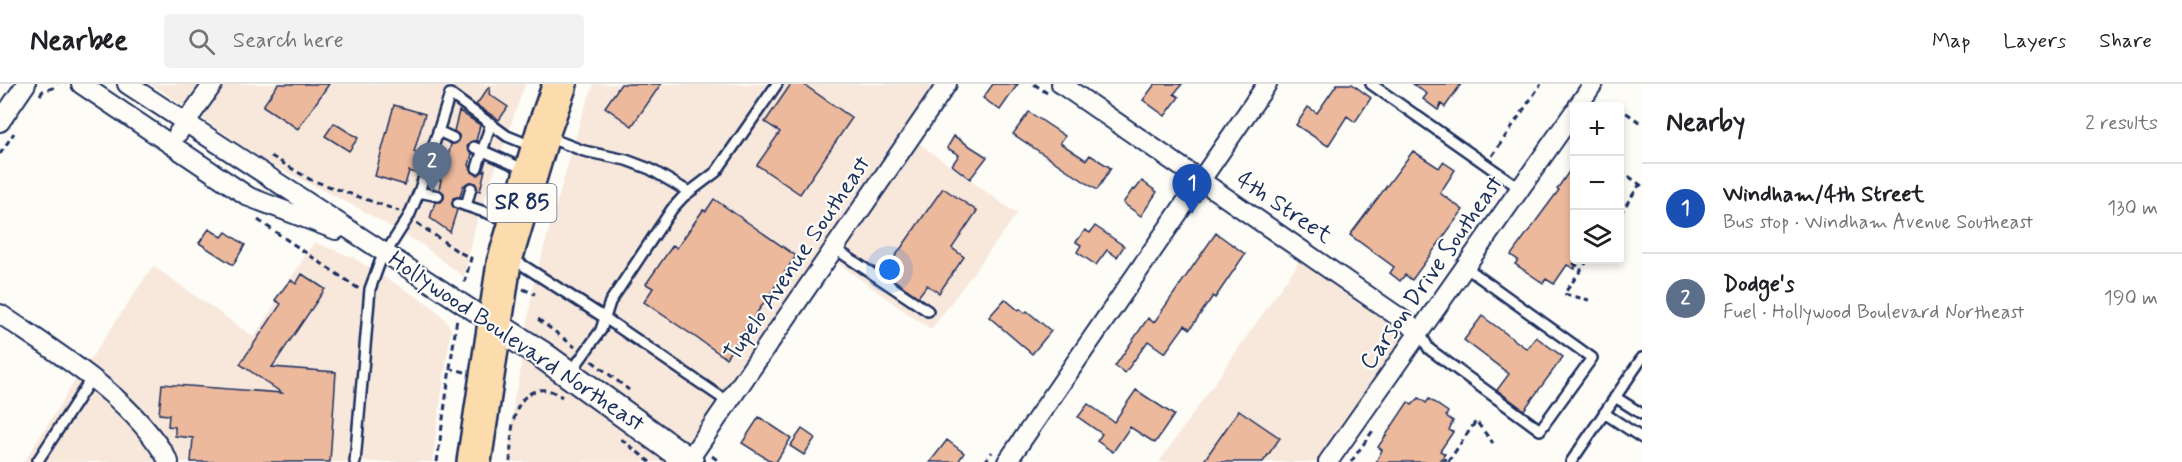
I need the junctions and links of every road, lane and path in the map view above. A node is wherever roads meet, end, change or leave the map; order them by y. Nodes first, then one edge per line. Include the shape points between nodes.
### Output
1 (26, 84) edge
2 (57, 84) edge
3 (81, 84) edge
4 (128, 84) edge
5 (213, 84) edge
6 (777, 84) edge
7 (947, 84) edge
8 (1034, 84) edge
9 (1267, 84) edge
10 (1371, 84) edge
11 (1541, 84) edge
12 (1593, 84) edge
13 (557, 87) edge
14 (1057, 91) edge
15 (37, 100) dead end
16 (1581, 102) edge
17 (1624, 111) edge
18 (1570, 119) edge
19 (0, 122) edge
20 (185, 123) junction
21 (490, 123) junction
22 (1642, 124) edge
23 (19, 127) dead end
24 (438, 131) junction
25 (453, 138) dead end
26 (170, 144) junction
27 (478, 149) junction
28 (263, 151) dead end
29 (538, 152) junction
30 (0, 154) edge
31 (430, 157) dead end
32 (1486, 165) junction
33 (477, 168) dead end
34 (1624, 173) edge
35 (424, 177) dead end
36 (1201, 180) junction
37 (1641, 185) edge
38 (471, 188) dead end
39 (1521, 189) junction
40 (419, 192) junction
41 (689, 192) junction
42 (438, 196) dead end
43 (1623, 210) edge
44 (409, 216) junction
45 (517, 222) junction
46 (378, 248) junction
47 (834, 248) junction
48 (507, 255) junction
49 (1574, 264) edge
50 (1585, 264) edge
51 (1464, 266) junction
52 (1582, 269) junction
53 (1589, 300) dead end
54 (460, 302) junction
55 (928, 311) dead end
56 (0, 314) edge
57 (605, 318) junction
58 (495, 325) junction
59 (1419, 332) junction
60 (1642, 358) edge
61 (569, 374) junction
62 (91, 379) junction
63 (1615, 397) junction
64 (568, 401) dead end
65 (728, 402) junction
66 (1604, 413) junction
67 (1642, 414) edge
68 (613, 434) dead end
69 (1642, 438) edge
70 (1493, 443) dead end
71 (1000, 457) edge
72 (1441, 459) dead end
73 (689, 461) edge
74 (1449, 461) edge
75 (37, 462) edge
76 (169, 462) edge
77 (355, 462) edge
78 (437, 462) edge
79 (474, 462) edge
80 (510, 462) edge
81 (650, 462) edge
82 (985, 462) edge
83 (1328, 462) edge
84 (1571, 462) edge

1 - 19 street
2 - 15 path via 43,91
3 - 26 street, Hollywood Boulevard Northeast
4 - 20 street, Hollywood Boulevard Northeast
5 - 20 street
6 - 41 lane via 716,172
7 - 47 street, Tupelo Avenue Southeast
8 - 14 path
9 - 36 street
10 - 32 lane
11 - 32 path
12 - 16 street
13 - 29 highway, SR 85
14 - 36 street, 4th Street
17 - 22 path
18 - 39 street, Carson Drive Southeast
20 - 26 street
20 - 46 street, Hollywood Boulevard Northeast
21 - 24 lane via 450,94
21 - 27 lane
21 - 29 lane
23 - 30 path
24 - 25 lane
24 - 31 lane
26 - 46 street, Hollywood Boulevard Northeast via 249,197
27 - 29 lane
27 - 33 lane
28 - 44 path via 311,180
29 - 41 lane via 584,151 626,160
29 - 45 highway, SR 85
32 - 39 lane
34 - 37 path
35 - 40 lane
36 - 59 street, 4th Street
36 - 71 street
37 - 43 path
38 - 45 lane via 462,204
39 - 51 street, Carson Drive Southeast
40 - 42 lane
40 - 44 lane
41 - 57 lane via 672,209 610,302
44 - 46 lane
44 - 54 path via 471,258
45 - 48 highway, SR 85
46 - 54 street, Hollywood Boulevard Northeast
46 - 77 lane via 380,262 370,289
47 - 55 lane
47 - 65 street, Tupelo Avenue Southeast
48 - 57 lane
48 - 58 highway, SR 85
49 - 52 path
50 - 52 path
51 - 59 street, Carson Drive Southeast
51 - 59 lane via 1592,358 1540,430 1429,349
52 - 53 path via 1564,294
54 - 58 street, Hollywood Boulevard Northeast
54 - 78 path
56 - 62 street
57 - 61 lane
57 - 65 lane
58 - 61 street, Hollywood Boulevard Northeast
58 - 79 highway, SR 85
59 - 83 street, Carson Drive Southeast
60 - 63 lane
61 - 73 street, Hollywood Boulevard Northeast
62 - 75 lane
62 - 76 street via 136,419
63 - 66 lane
63 - 67 lane
64 - 80 path via 548,390 535,391 522,400 515,413
65 - 73 street, Tupelo Avenue Southeast
66 - 69 lane
66 - 84 lane
68 - 81 path
70 - 74 path via 1476,421
71 - 82 path
72 - 74 path

